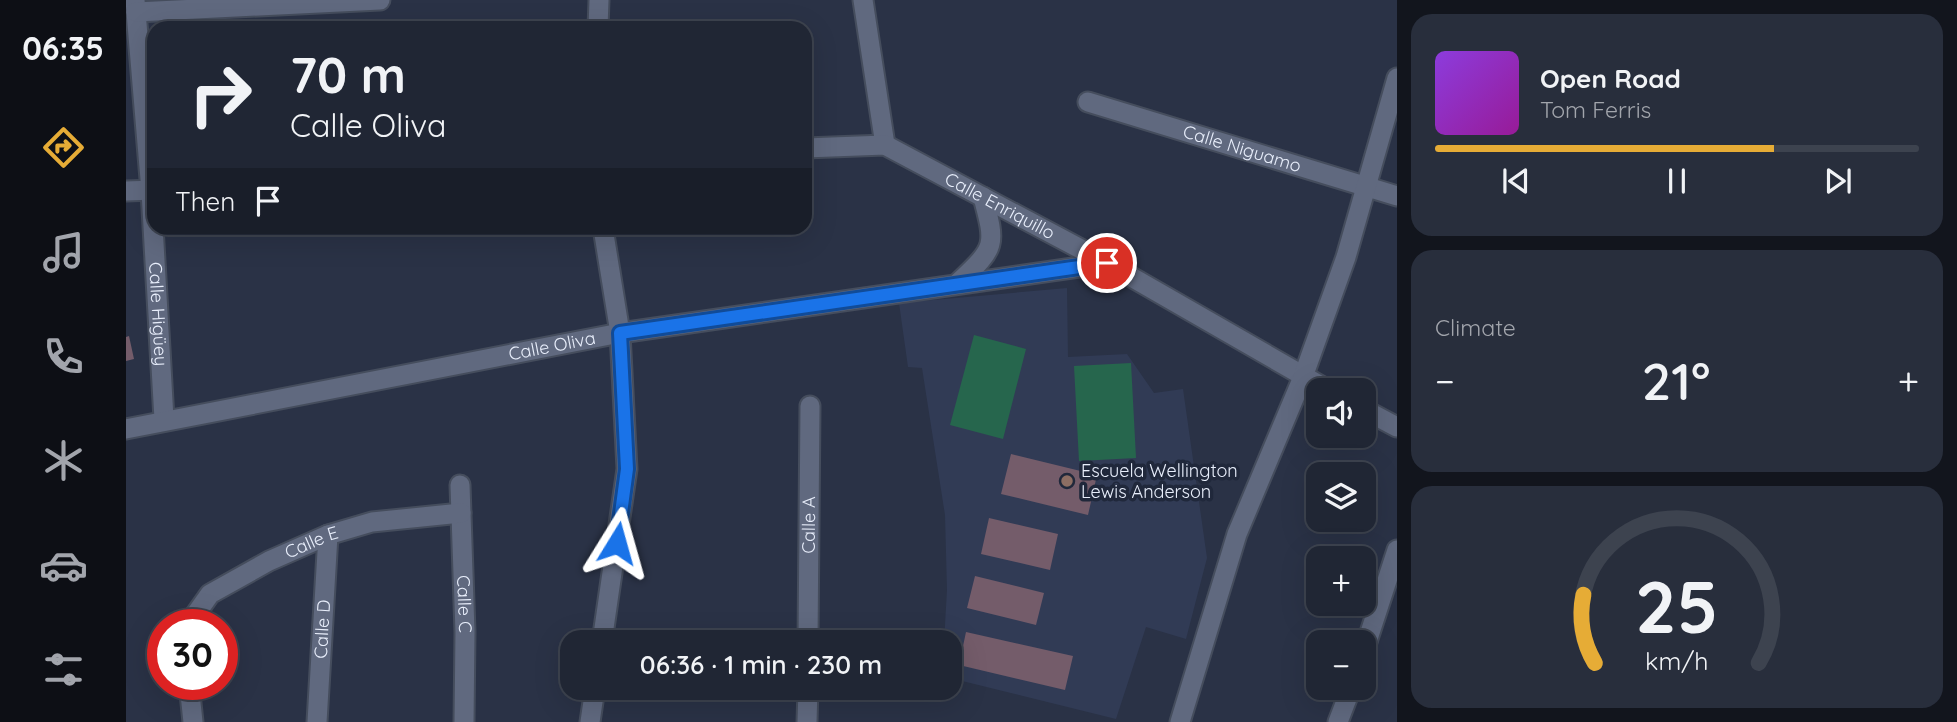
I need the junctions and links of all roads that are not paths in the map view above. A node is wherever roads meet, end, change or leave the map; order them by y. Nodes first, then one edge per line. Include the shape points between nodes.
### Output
1 (380, 0) edge
2 (599, 0) edge
3 (863, 0) edge
4 (136, 6) edge
5 (598, 21) edge
6 (1397, 78) edge
7 (1088, 102) dead end
8 (147, 125) edge
9 (884, 145) junction
10 (812, 148) edge
11 (1366, 187) junction
12 (147, 190) edge
13 (126, 191) edge
14 (1397, 196) edge
15 (983, 197) junction
16 (155, 235) edge
17 (604, 235) edge
18 (1107, 263) junction
19 (958, 282) junction
20 (620, 333) junction
21 (1303, 376) junction
22 (1307, 378) edge
23 (810, 406) dead end
24 (1376, 416) edge
25 (164, 419) junction
26 (1397, 427) edge
27 (126, 429) edge
28 (460, 485) dead end
29 (461, 513) junction
30 (328, 535) junction
31 (1397, 550) edge
32 (199, 609) edge
33 (604, 630) edge
34 (808, 630) edge
35 (1371, 630) edge
36 (191, 700) edge
37 (594, 700) edge
38 (808, 700) edge
39 (1346, 700) edge
40 (193, 722) edge
41 (317, 722) edge
42 (464, 722) edge
43 (590, 722) edge
44 (807, 722) edge
45 (1180, 722) edge
46 (1338, 722) edge

1 - 4 street
2 - 5 street
3 - 9 street
4 - 8 street, Calle Higüey
6 - 11 street
7 - 11 street, Calle Niguamo
9 - 10 street, Calle Enriquillo
9 - 15 street, Calle Enriquillo
11 - 14 street, Calle Niguamo
11 - 21 street
12 - 13 street
15 - 18 street, Calle Enriquillo
15 - 19 street via 993,236 983,259
16 - 25 street, Calle Higüey
17 - 20 street
18 - 19 street, Calle Oliva
18 - 21 street, Calle Enriquillo
19 - 20 street, Calle Oliva
20 - 25 street, Calle Oliva
20 - 33 street via 627,469
21 - 22 street, Calle Enriquillo
21 - 45 street via 1237,534
23 - 34 street, Calle A
24 - 26 street
25 - 27 street, Calle Oliva
28 - 29 street, Calle C
29 - 30 street, Calle E via 372,522
29 - 42 street, Calle C
30 - 32 street, Calle E via 210,594
30 - 41 street, Calle D
31 - 35 street
36 - 40 street
37 - 43 street
38 - 44 street
39 - 46 street

